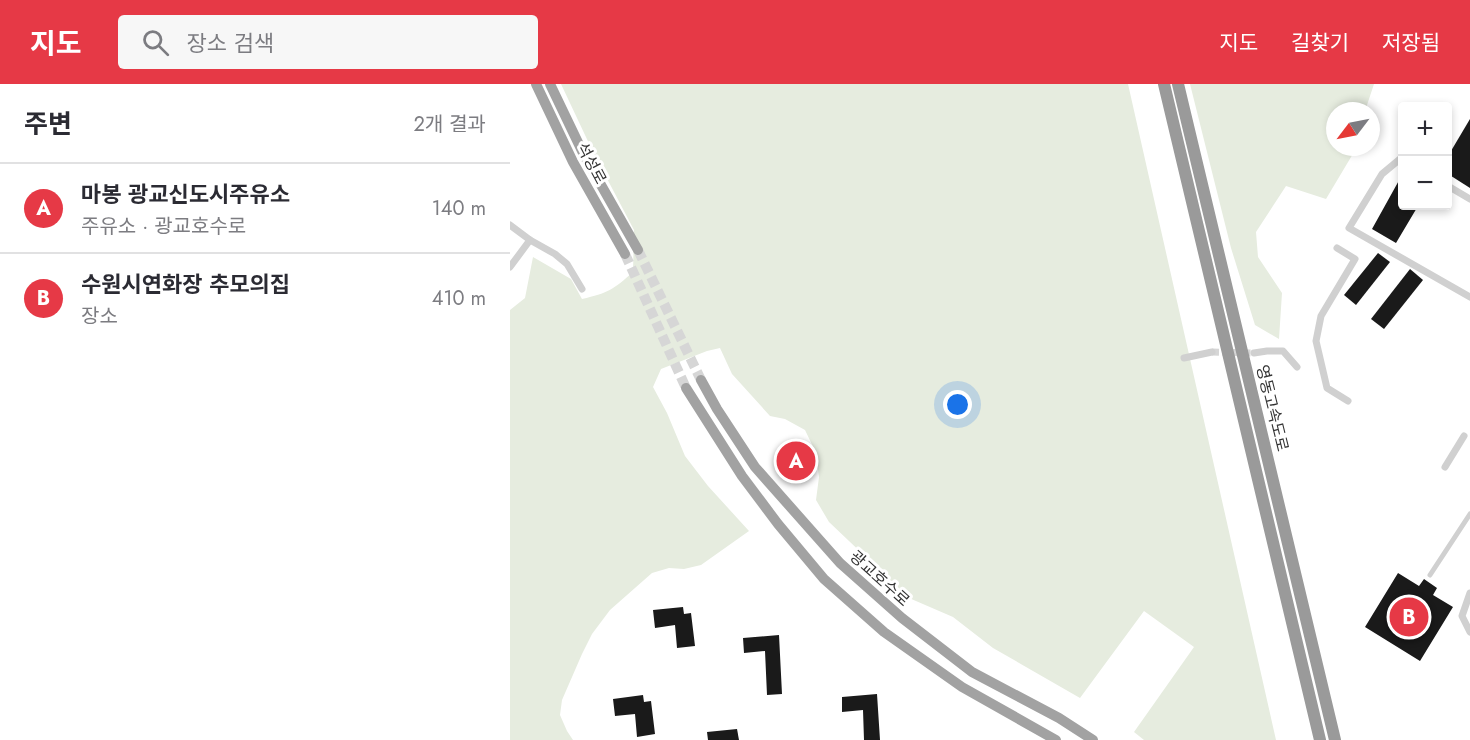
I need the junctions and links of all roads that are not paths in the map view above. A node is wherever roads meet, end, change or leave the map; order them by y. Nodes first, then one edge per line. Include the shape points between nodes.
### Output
1 (536, 84) edge
2 (550, 84) edge
3 (1164, 84) edge
4 (1178, 84) edge
5 (1398, 161) edge
6 (1452, 188) edge
7 (1470, 199) edge
8 (510, 225) edge
9 (530, 240) junction
10 (1337, 248) dead end
11 (638, 250) tunnel mouth
12 (625, 254) tunnel mouth
13 (510, 267) edge
14 (582, 289) dead end
15 (1470, 297) edge
16 (1212, 352) tunnel mouth
17 (1254, 353) tunnel mouth
18 (1184, 358) dead end
19 (1297, 367) dead end
20 (701, 380) tunnel mouth
21 (686, 388) tunnel mouth
22 (1348, 401) dead end
23 (1464, 436) dead end
24 (1445, 467) dead end
25 (1470, 514) edge
26 (1430, 575) dead end
27 (1470, 593) edge
28 (1470, 632) edge
29 (1056, 740) edge
30 (1093, 740) edge
31 (1320, 740) edge
32 (1335, 740) edge

1 - 12 highway, 석성로 via 573,162
2 - 11 highway, 석성로 via 584,155
3 - 31 highway, 영동고속도로
4 - 32 highway, 영동고속도로
5 - 15 street via 1382,174 1349,228
6 - 7 street
8 - 9 street
9 - 13 street
9 - 14 street via 567,264
10 - 22 street via 1355,259 1321,316 1316,341 1327,388
16 - 18 street
17 - 19 street via 1283,351
20 - 30 highway, 광교호수로 via 755,467 840,563 972,672
21 - 29 highway via 742,476 824,579 884,632 962,687
23 - 24 street
25 - 26 street
27 - 28 street via 1462,616

